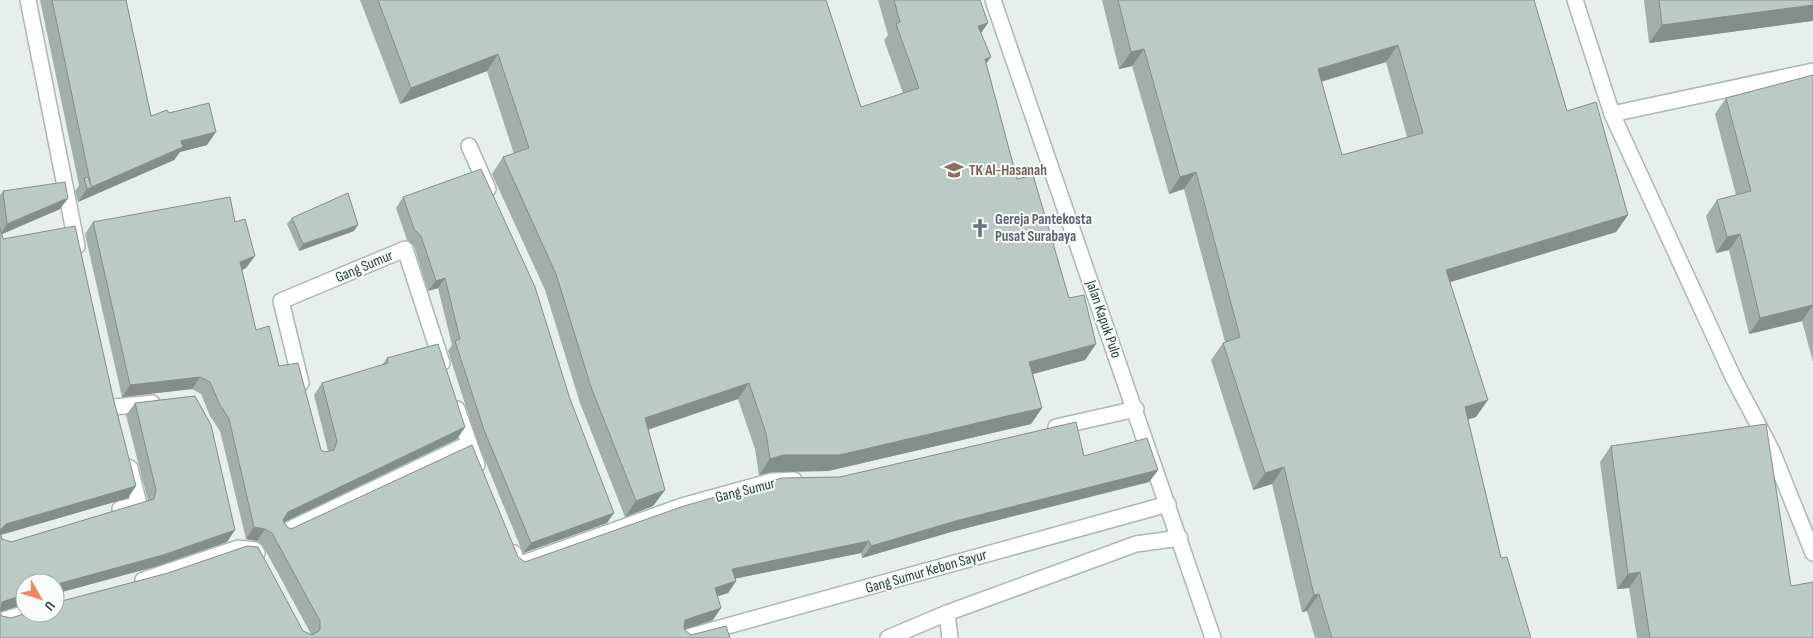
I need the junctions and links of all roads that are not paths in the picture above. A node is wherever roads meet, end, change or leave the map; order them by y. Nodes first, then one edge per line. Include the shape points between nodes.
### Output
1 (28, 0) edge
2 (993, 0) edge
3 (1575, 0) edge
4 (1813, 71) edge
5 (1612, 114) junction
6 (468, 146) dead end
7 (496, 207) edge
8 (79, 257) edge
9 (447, 379) edge
10 (110, 388) edge
11 (304, 397) edge
12 (453, 397) edge
13 (164, 401) edge
14 (1136, 409) junction
15 (1044, 430) edge
16 (468, 444) junction
17 (127, 456) edge
18 (483, 478) edge
19 (810, 480) edge
20 (1168, 504) junction
21 (612, 511) edge
22 (102, 515) edge
23 (619, 528) junction
24 (234, 529) edge
25 (284, 532) edge
26 (1180, 538) junction
27 (508, 539) edge
28 (238, 548) junction
29 (1813, 553) edge
30 (264, 565) edge
31 (129, 584) edge
32 (947, 613) junction
33 (15, 616) edge
34 (0, 621) edge
35 (684, 638) edge
36 (888, 638) edge
37 (950, 638) edge
38 (1213, 638) edge

1 - 8 street
2 - 14 street, Jalan Kapuk Pulo
3 - 5 street
4 - 5 street
5 - 29 street via 1733,377 1772,451
6 - 7 street
9 - 11 street, Gang Sumur via 405,249 281,301
10 - 13 street via 115,412
12 - 16 street
14 - 15 street
14 - 20 street, Jalan Kapuk Pulo
16 - 18 street
16 - 25 street
17 - 22 street via 139,504
19 - 23 street, Gang Sumur via 772,480
20 - 26 street, Jalan Kapuk Pulo
20 - 35 street, Gang Sumur Kebon Sayur
21 - 23 street
23 - 27 street, Gang Sumur via 518,564
24 - 28 street
26 - 32 street via 1136,544
26 - 38 street, Jalan Kapuk Pulo
28 - 30 street via 255,550
28 - 31 street
32 - 36 street
32 - 37 street
33 - 34 street

